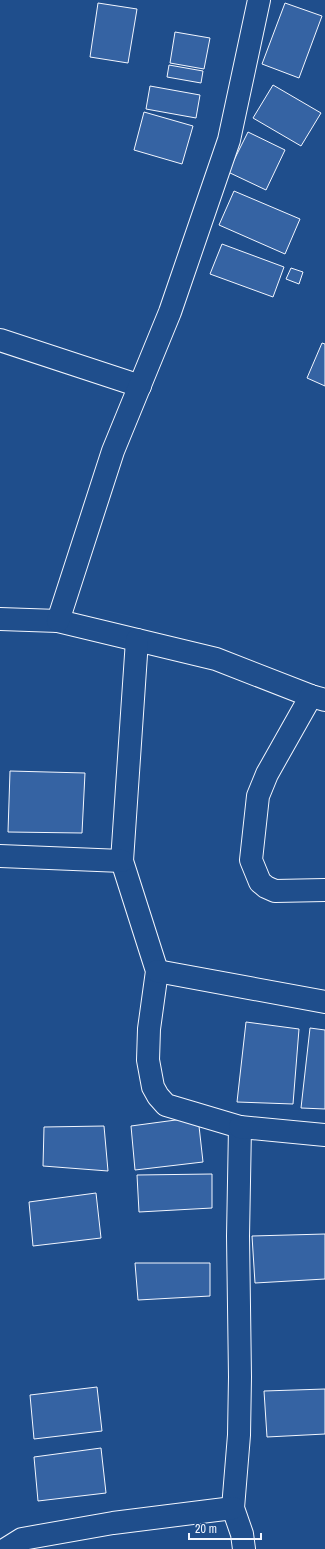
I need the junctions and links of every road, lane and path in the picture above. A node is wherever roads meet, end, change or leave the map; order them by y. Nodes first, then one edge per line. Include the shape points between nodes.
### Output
1 (259, 0) edge
2 (0, 340) edge
3 (140, 386) junction
4 (0, 619) edge
5 (58, 621) junction
6 (137, 640) junction
7 (318, 698) edge
8 (0, 856) edge
9 (122, 861) junction
10 (325, 890) edge
11 (157, 972) junction
12 (325, 1002) edge
13 (240, 1127) junction
14 (325, 1136) edge
15 (233, 1508) junction
16 (6, 1549) edge
17 (244, 1549) edge

1 - 3 street via 229,140 170,312
2 - 3 street
3 - 5 street via 113,451
4 - 5 street
5 - 6 street
6 - 7 street via 216,659
6 - 9 street
7 - 10 street via 267,774 258,796 251,860 260,882 275,891
8 - 9 street
9 - 11 street
11 - 12 street
11 - 13 street via 149,1029 148,1060 153,1087 166,1105
13 - 14 street
13 - 15 street via 239,1435
15 - 16 street via 113,1523 22,1539
15 - 17 street

